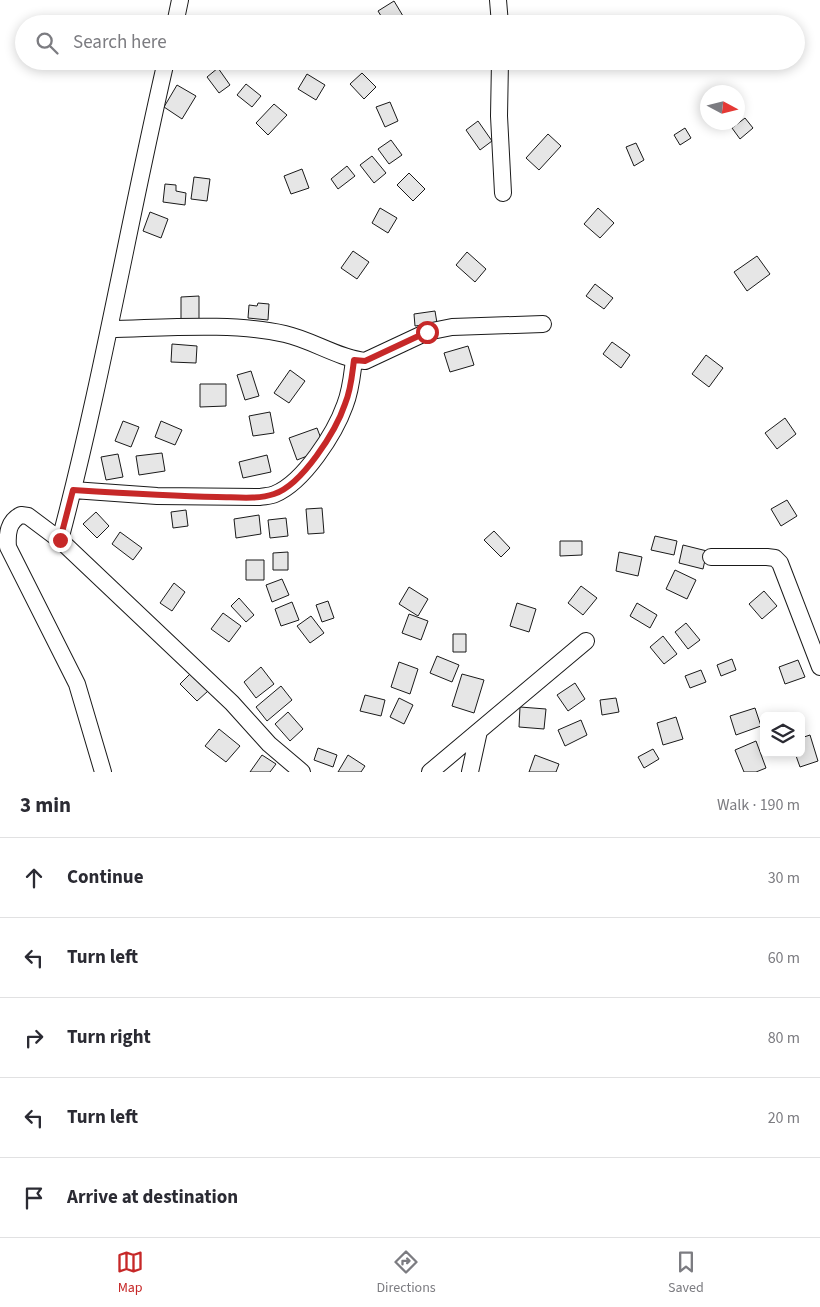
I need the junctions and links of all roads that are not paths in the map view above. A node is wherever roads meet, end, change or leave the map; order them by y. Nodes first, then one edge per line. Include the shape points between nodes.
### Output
1 (180, 0) edge
2 (498, 0) edge
3 (177, 15) edge
4 (499, 15) edge
5 (164, 70) edge
6 (500, 70) edge
7 (502, 193) dead end
8 (543, 324) dead end
9 (109, 330) junction
10 (354, 360) junction
11 (73, 490) junction
12 (60, 540) junction
13 (711, 557) dead end
14 (586, 641) dead end
15 (820, 667) edge
16 (479, 731) junction
17 (103, 772) edge
18 (302, 772) edge
19 (430, 772) edge
20 (470, 772) edge

1 - 3 street
2 - 4 street
5 - 9 street
6 - 7 street
8 - 10 street via 452,327 427,332 365,361
9 - 10 street via 231,329 284,334
9 - 11 street
10 - 11 street via 345,404 323,448 296,480 276,494 260,497 166,496
11 - 12 street
12 - 17 street via 28,516 21,515 10,525 7,536 13,559 77,684
12 - 18 street via 232,703 269,744
13 - 15 street via 767,557 780,562
14 - 16 street
16 - 19 street
16 - 20 street

